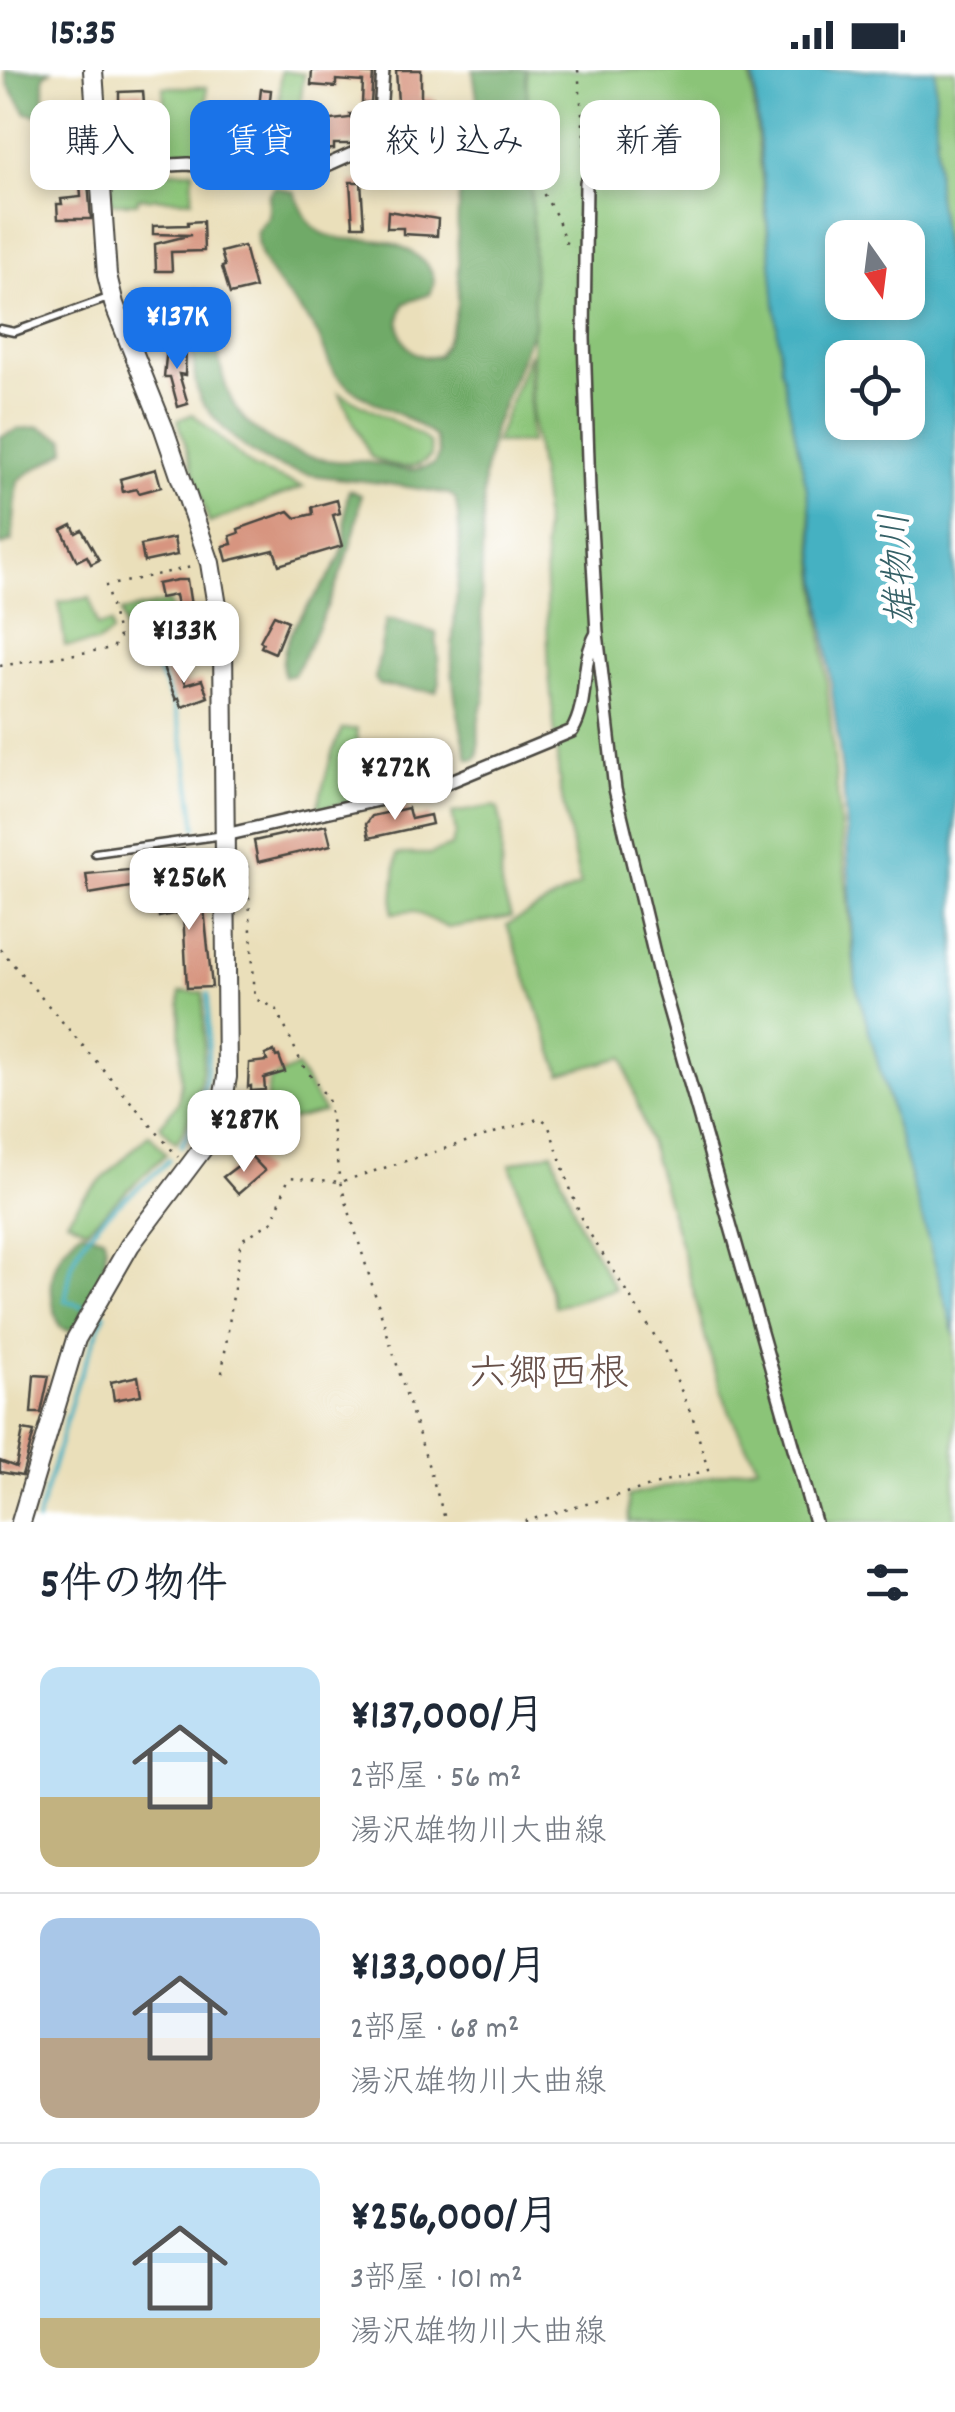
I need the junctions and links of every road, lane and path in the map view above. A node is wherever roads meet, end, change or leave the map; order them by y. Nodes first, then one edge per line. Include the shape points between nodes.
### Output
1 (93, 70) edge
2 (383, 70) edge
3 (578, 70) edge
4 (95, 100) edge
5 (381, 100) edge
6 (580, 100) edge
7 (350, 156) edge
8 (170, 165) edge
9 (101, 190) edge
10 (543, 190) edge
11 (586, 190) edge
12 (584, 253) junction
13 (112, 297) junction
14 (0, 329) edge
15 (210, 563) junction
16 (597, 633) junction
17 (0, 666) edge
18 (226, 835) junction
19 (95, 853) dead end
20 (226, 862) junction
21 (0, 948) edge
22 (189, 1169) junction
23 (340, 1182) junction
24 (222, 1373) dead end
25 (21, 1522) edge
26 (446, 1522) edge
27 (522, 1522) edge
28 (815, 1522) edge

1 - 4 main road
2 - 5 street
3 - 6 path
7 - 8 street via 284,178
9 - 13 main road
10 - 12 path via 565,242
11 - 12 street
12 - 16 street
13 - 14 lane via 14,332
13 - 15 main road
15 - 17 path via 106,586 119,638 112,648
15 - 18 main road via 222,644
16 - 18 street via 588,648 572,731 439,786
16 - 28 street via 615,788 660,978
18 - 19 lane
18 - 20 main road
20 - 22 main road via 227,1078 216,1124
20 - 23 path via 247,863 255,1000 276,1008 302,1064 328,1099
21 - 22 path
22 - 25 main road via 130,1245 76,1339
23 - 24 path via 289,1177 273,1221 244,1239
23 - 26 path
23 - 27 path via 535,1118 548,1124 588,1231 665,1352 708,1470

